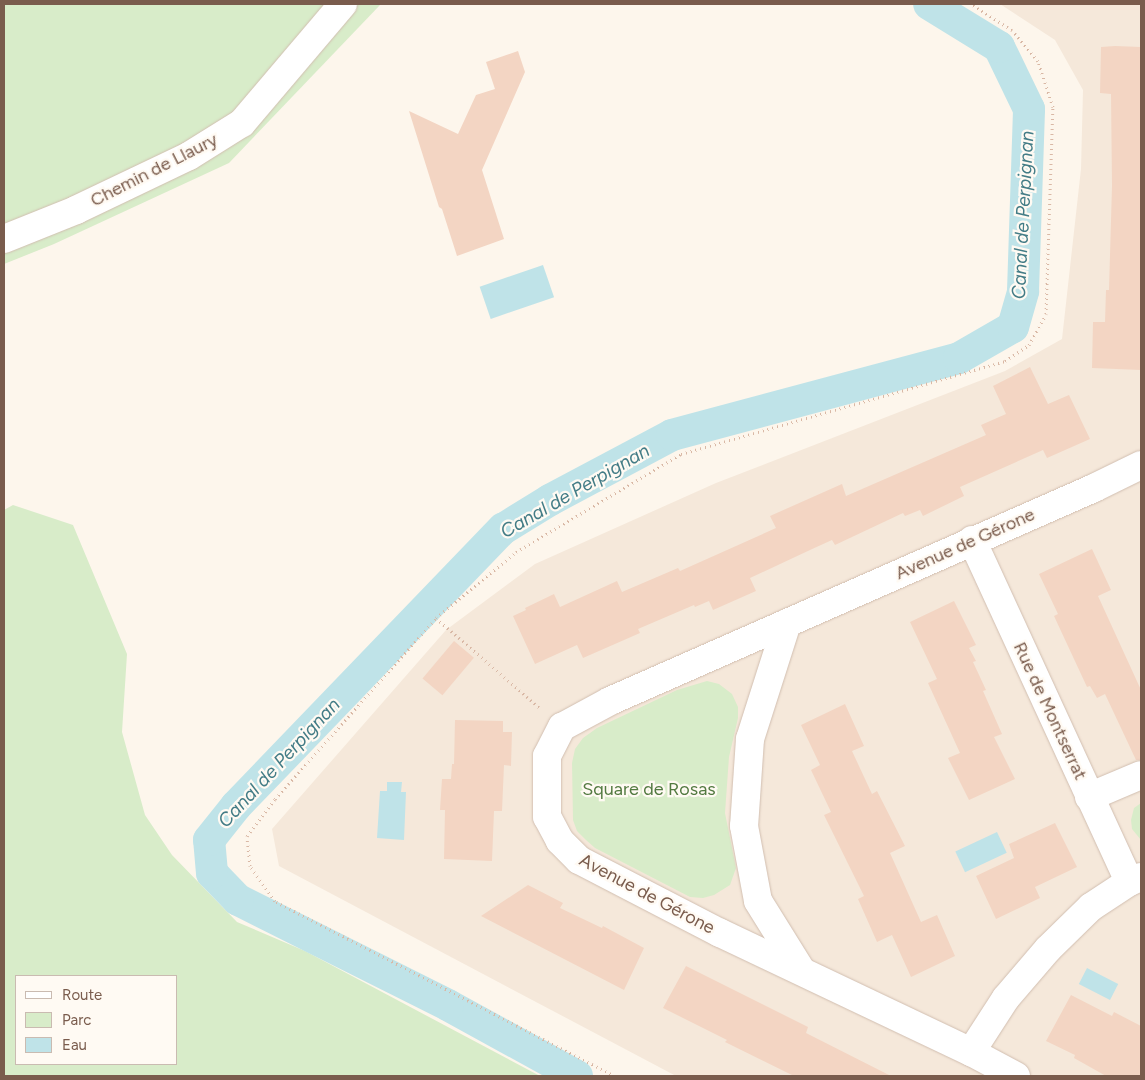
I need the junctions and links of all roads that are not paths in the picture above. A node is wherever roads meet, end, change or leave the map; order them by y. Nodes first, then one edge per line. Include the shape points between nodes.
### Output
1 (343, 4) edge
2 (4, 239) edge
3 (1141, 464) edge
4 (972, 540) junction
5 (787, 623) junction
6 (1141, 775) edge
7 (1089, 797) junction
8 (1135, 879) edge
9 (801, 970) junction
10 (971, 1052) junction
11 (1016, 1076) edge

1 - 2 street, Chemin de Llaury via 242,123 189,156 76,210
3 - 4 street, Avenue de Gérone via 1094,488
4 - 5 street, Avenue de Gérone
4 - 7 street, Rue de Montserrat
5 - 9 street via 750,739 744,826 758,901
5 - 9 street, Avenue de Gérone via 610,701 562,727 547,756 547,817 560,841 579,860 720,933
6 - 7 street
7 - 8 street, Rue de Montserrat
8 - 10 street via 1091,907 1048,949 1006,998
9 - 10 street, Avenue de Gérone
10 - 11 street, Avenue de Gérone

